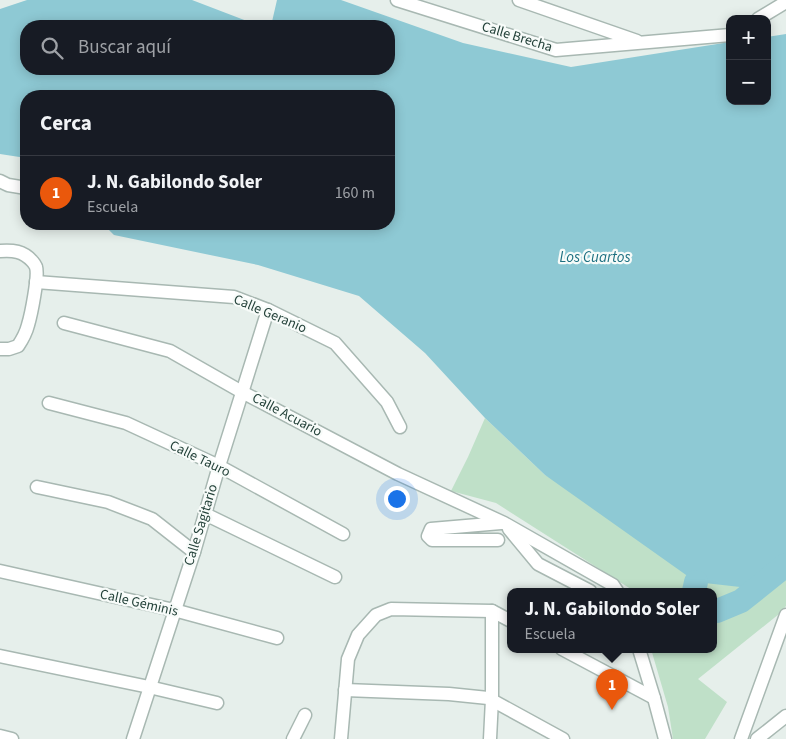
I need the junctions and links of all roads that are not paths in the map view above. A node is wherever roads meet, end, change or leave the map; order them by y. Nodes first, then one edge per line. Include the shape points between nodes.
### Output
1 (397, 0) edge
2 (519, 0) edge
3 (786, 2) edge
4 (765, 15) edge
5 (726, 35) edge
6 (643, 42) junction
7 (0, 181) edge
8 (20, 187) edge
9 (6, 251) edge
10 (36, 282) junction
11 (268, 310) junction
12 (64, 323) dead end
13 (0, 349) edge
14 (242, 392) junction
15 (50, 403) dead end
16 (400, 427) dead end
17 (219, 466) junction
18 (37, 487) dead end
19 (205, 514) junction
20 (504, 523) junction
21 (343, 534) dead end
22 (498, 540) dead end
23 (194, 552) junction
24 (0, 571) edge
25 (335, 577) dead end
26 (584, 588) edge
27 (614, 588) edge
28 (174, 610) junction
29 (492, 611) junction
30 (786, 615) edge
31 (507, 619) edge
32 (277, 638) dead end
33 (570, 653) edge
34 (640, 653) edge
35 (0, 656) edge
36 (149, 687) junction
37 (345, 690) junction
38 (654, 698) junction
39 (492, 699) junction
40 (217, 703) dead end
41 (305, 715) dead end
42 (786, 716) edge
43 (0, 736) edge
44 (12, 739) edge
45 (133, 739) edge
46 (293, 739) edge
47 (341, 739) edge
48 (490, 739) edge
49 (563, 739) edge
50 (665, 739) edge
51 (741, 739) edge
52 (757, 739) edge

1 - 6 street, Calle Brecha via 556,50
2 - 6 street
3 - 4 street
5 - 6 street, Calle Brecha
7 - 8 street
9 - 10 street via 22,253 30,259 36,267
10 - 11 street, Calle Geranio via 234,297
10 - 13 street via 24,337 18,346
11 - 14 street, Calle Sagitario
11 - 16 street, Calle Geranio via 335,343 387,402
12 - 14 street, Calle Acuario via 170,351
14 - 17 street, Calle Sagitario
14 - 20 street, Calle Acuario via 398,474
15 - 17 street, Calle Tauro via 126,423
17 - 19 street, Calle Sagitario
17 - 21 street, Calle Tauro
18 - 23 street via 108,502 152,519
19 - 23 street, Calle Sagitario
19 - 25 street
20 - 22 street via 430,529 428,536 432,540
20 - 26 street via 538,564
20 - 27 street, Calle Acuario
23 - 28 street, Calle Sagitario
24 - 28 street, Calle Géminis
28 - 32 street, Calle Géminis
28 - 36 street, Calle Sagitario
29 - 31 street
29 - 37 street via 391,610 376,615 358,635 348,659
29 - 39 street
30 - 51 street
33 - 38 street
34 - 38 street
35 - 36 street
36 - 40 street
36 - 45 street, Calle Sagitario
37 - 39 street
37 - 47 street
38 - 50 street
39 - 48 street
39 - 49 street
41 - 46 street
42 - 52 street
43 - 44 street

